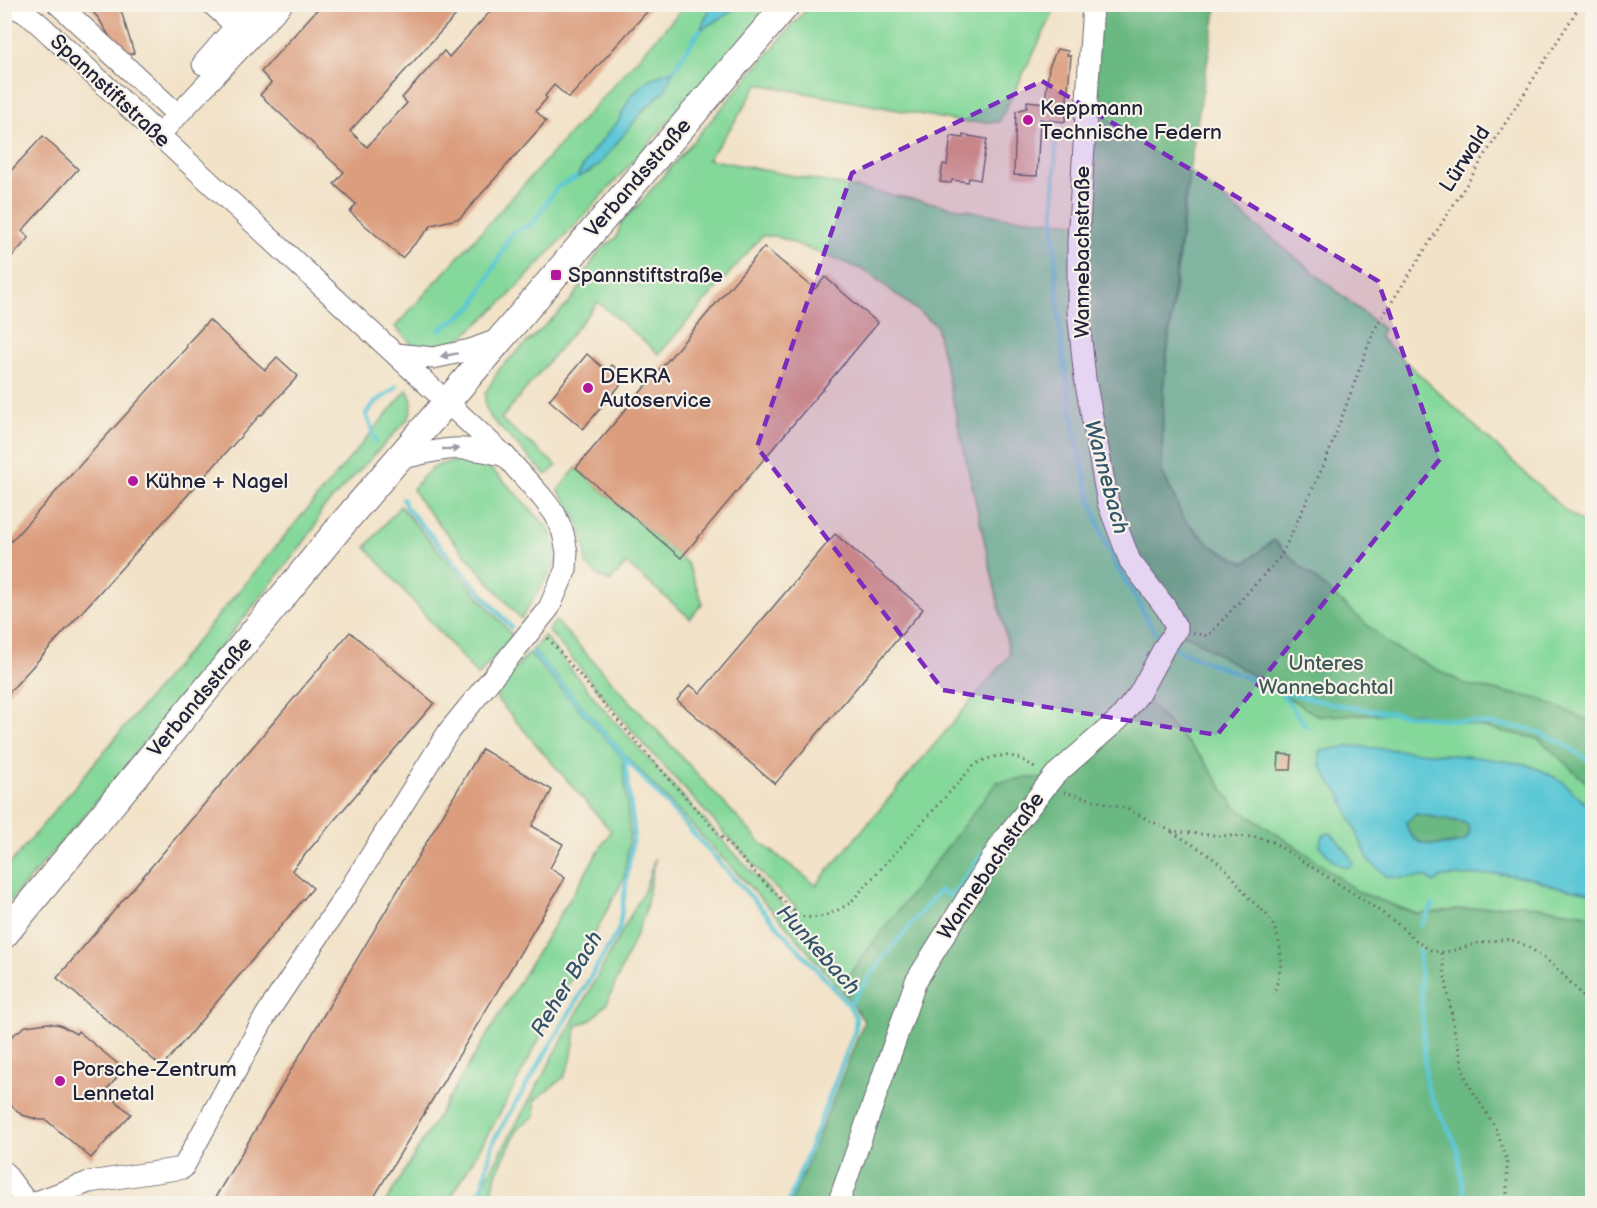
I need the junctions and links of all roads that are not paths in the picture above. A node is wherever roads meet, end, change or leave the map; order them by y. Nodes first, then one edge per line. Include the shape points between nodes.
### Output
1 (58, 4) edge
2 (212, 4) edge
3 (255, 4) edge
4 (282, 4) edge
5 (787, 4) edge
6 (1093, 4) edge
7 (4, 6) edge
8 (236, 26) junction
9 (203, 64) dead end
10 (178, 115) junction
11 (158, 136) junction
12 (500, 339) junction
13 (397, 354) junction
14 (446, 401) junction
15 (506, 456) junction
16 (396, 460) junction
17 (4, 935) edge
18 (4, 1172) edge
19 (29, 1203) edge
20 (838, 1203) edge

1 - 10 street
2 - 8 street
3 - 8 street
4 - 10 street
5 - 12 main road, Verbandsstraße
6 - 20 street, Wannebachstraße via 1078,241 1078,310 1085,379 1108,503 1131,561 1166,608 1171,638 1119,719 1047,783 1004,839 915,981
7 - 11 street, Spannstiftstraße via 12,6 35,21
8 - 9 street
10 - 11 street
11 - 13 street, Spannstiftstraße
12 -> 13 street via 433,358
12 - 14 main road, Verbandsstraße
13 - 14 street, Spannstiftstraße
14 - 15 street, Spannstiftstraße
14 - 16 main road, Verbandsstraße
16 -> 15 street via 441,448 484,450
15 - 19 street via 555,514 563,533 566,571 549,608 449,732 266,1015 183,1168 89,1182
16 - 17 main road, Verbandsstraße
18 - 19 street

